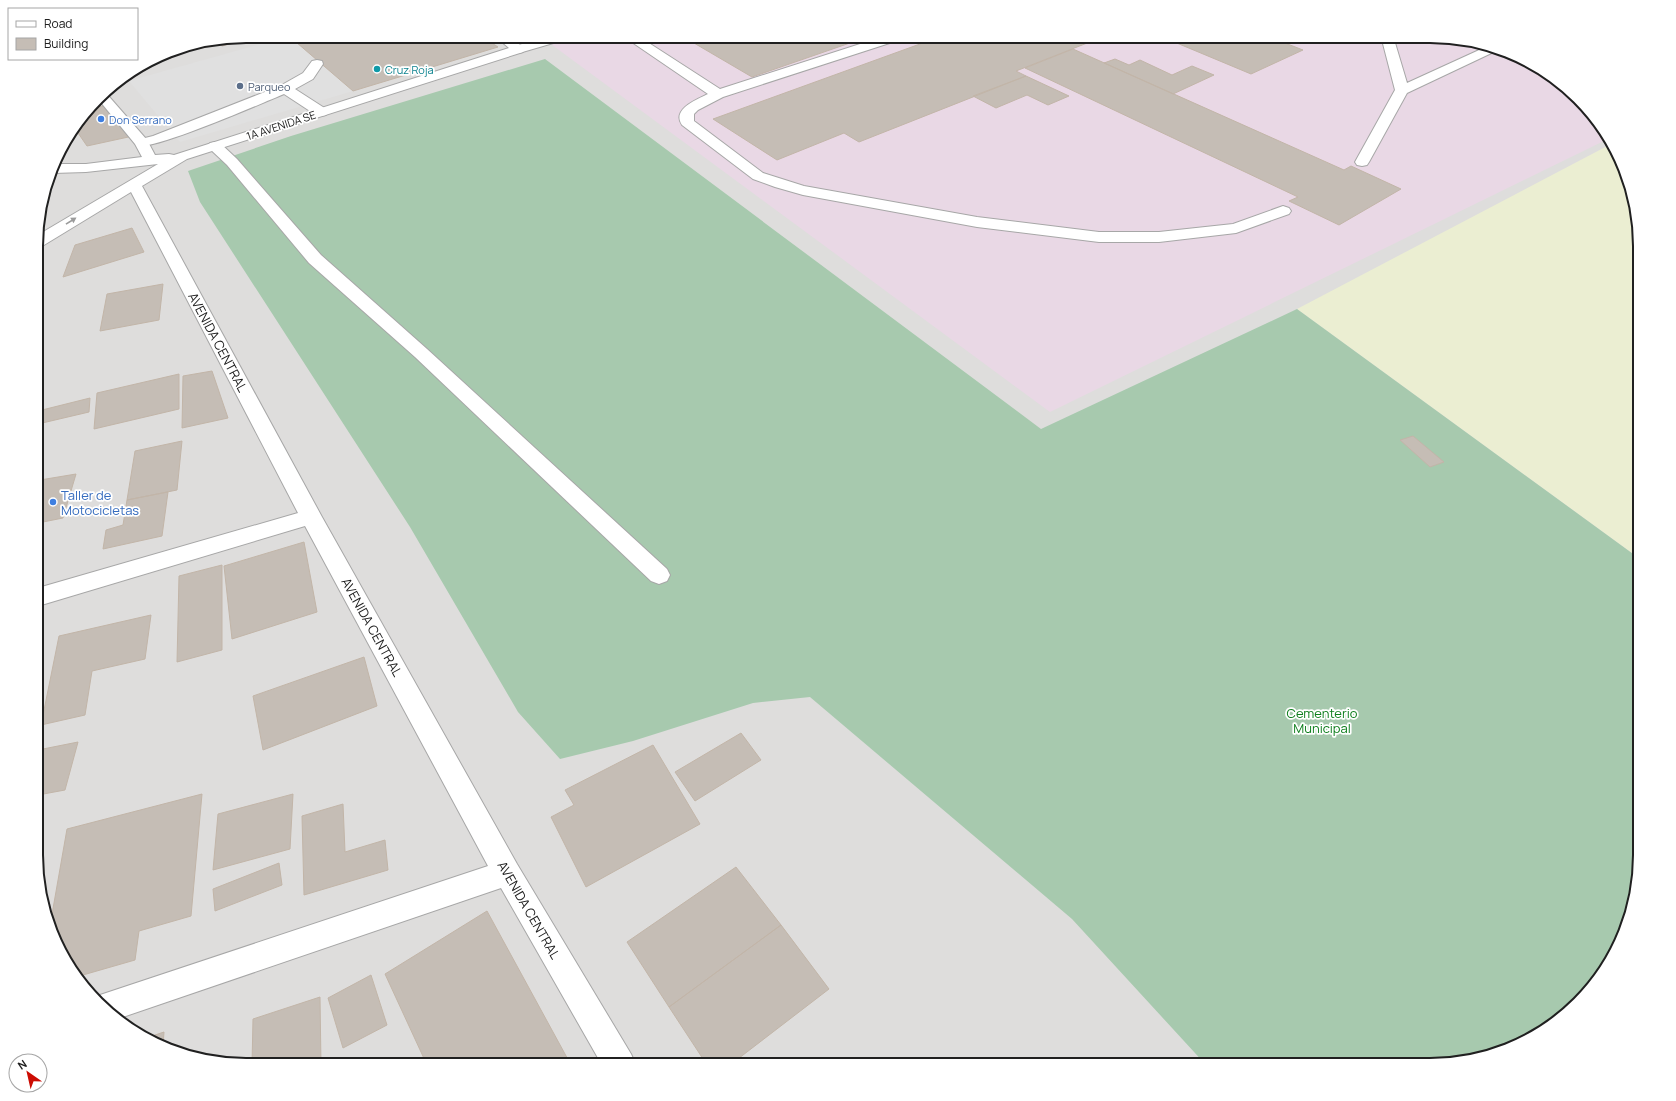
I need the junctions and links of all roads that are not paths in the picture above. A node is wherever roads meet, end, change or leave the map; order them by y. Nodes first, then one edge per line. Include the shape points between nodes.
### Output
1 (510, 43) edge
2 (541, 43) edge
3 (640, 43) edge
4 (876, 43) edge
5 (1389, 43) edge
6 (519, 50) junction
7 (1486, 51) edge
8 (317, 64) dead end
9 (284, 89) junction
10 (1402, 90) junction
11 (718, 94) junction
12 (105, 99) edge
13 (321, 112) junction
14 (142, 143) junction
15 (216, 146) junction
16 (182, 156) junction
17 (151, 161) junction
18 (1362, 162) dead end
19 (58, 169) edge
20 (134, 184) junction
21 (1283, 211) dead end
22 (43, 239) edge
23 (311, 517) junction
24 (659, 575) dead end
25 (43, 596) edge
26 (507, 872) junction
27 (110, 1006) edge
28 (616, 1058) edge

1 - 6 street
2 - 6 street, 1A AVENIDA SE
3 - 11 street
4 - 11 street
5 - 10 street
6 - 13 street, 1A AVENIDA SE
7 - 10 street
8 - 9 street via 308,76
9 - 13 street
9 - 14 street
10 - 18 street
11 - 21 street via 693,107 687,113 687,122 758,176 803,190 977,222 1099,237 1159,237 1236,228
12 - 14 street
13 - 15 street, 1A AVENIDA SE
14 - 17 street
15 - 16 street, 1A AVENIDA SE
15 - 24 street via 315,259 421,353
16 - 17 street
16 - 20 street, 1A AVENIDA SE
17 - 19 street
22 -> 20 street, 1A AVENIDA SE
20 - 23 street, AVENIDA CENTRAL
23 - 25 street
23 - 26 street, AVENIDA CENTRAL
26 - 27 street
26 - 28 street, AVENIDA CENTRAL

